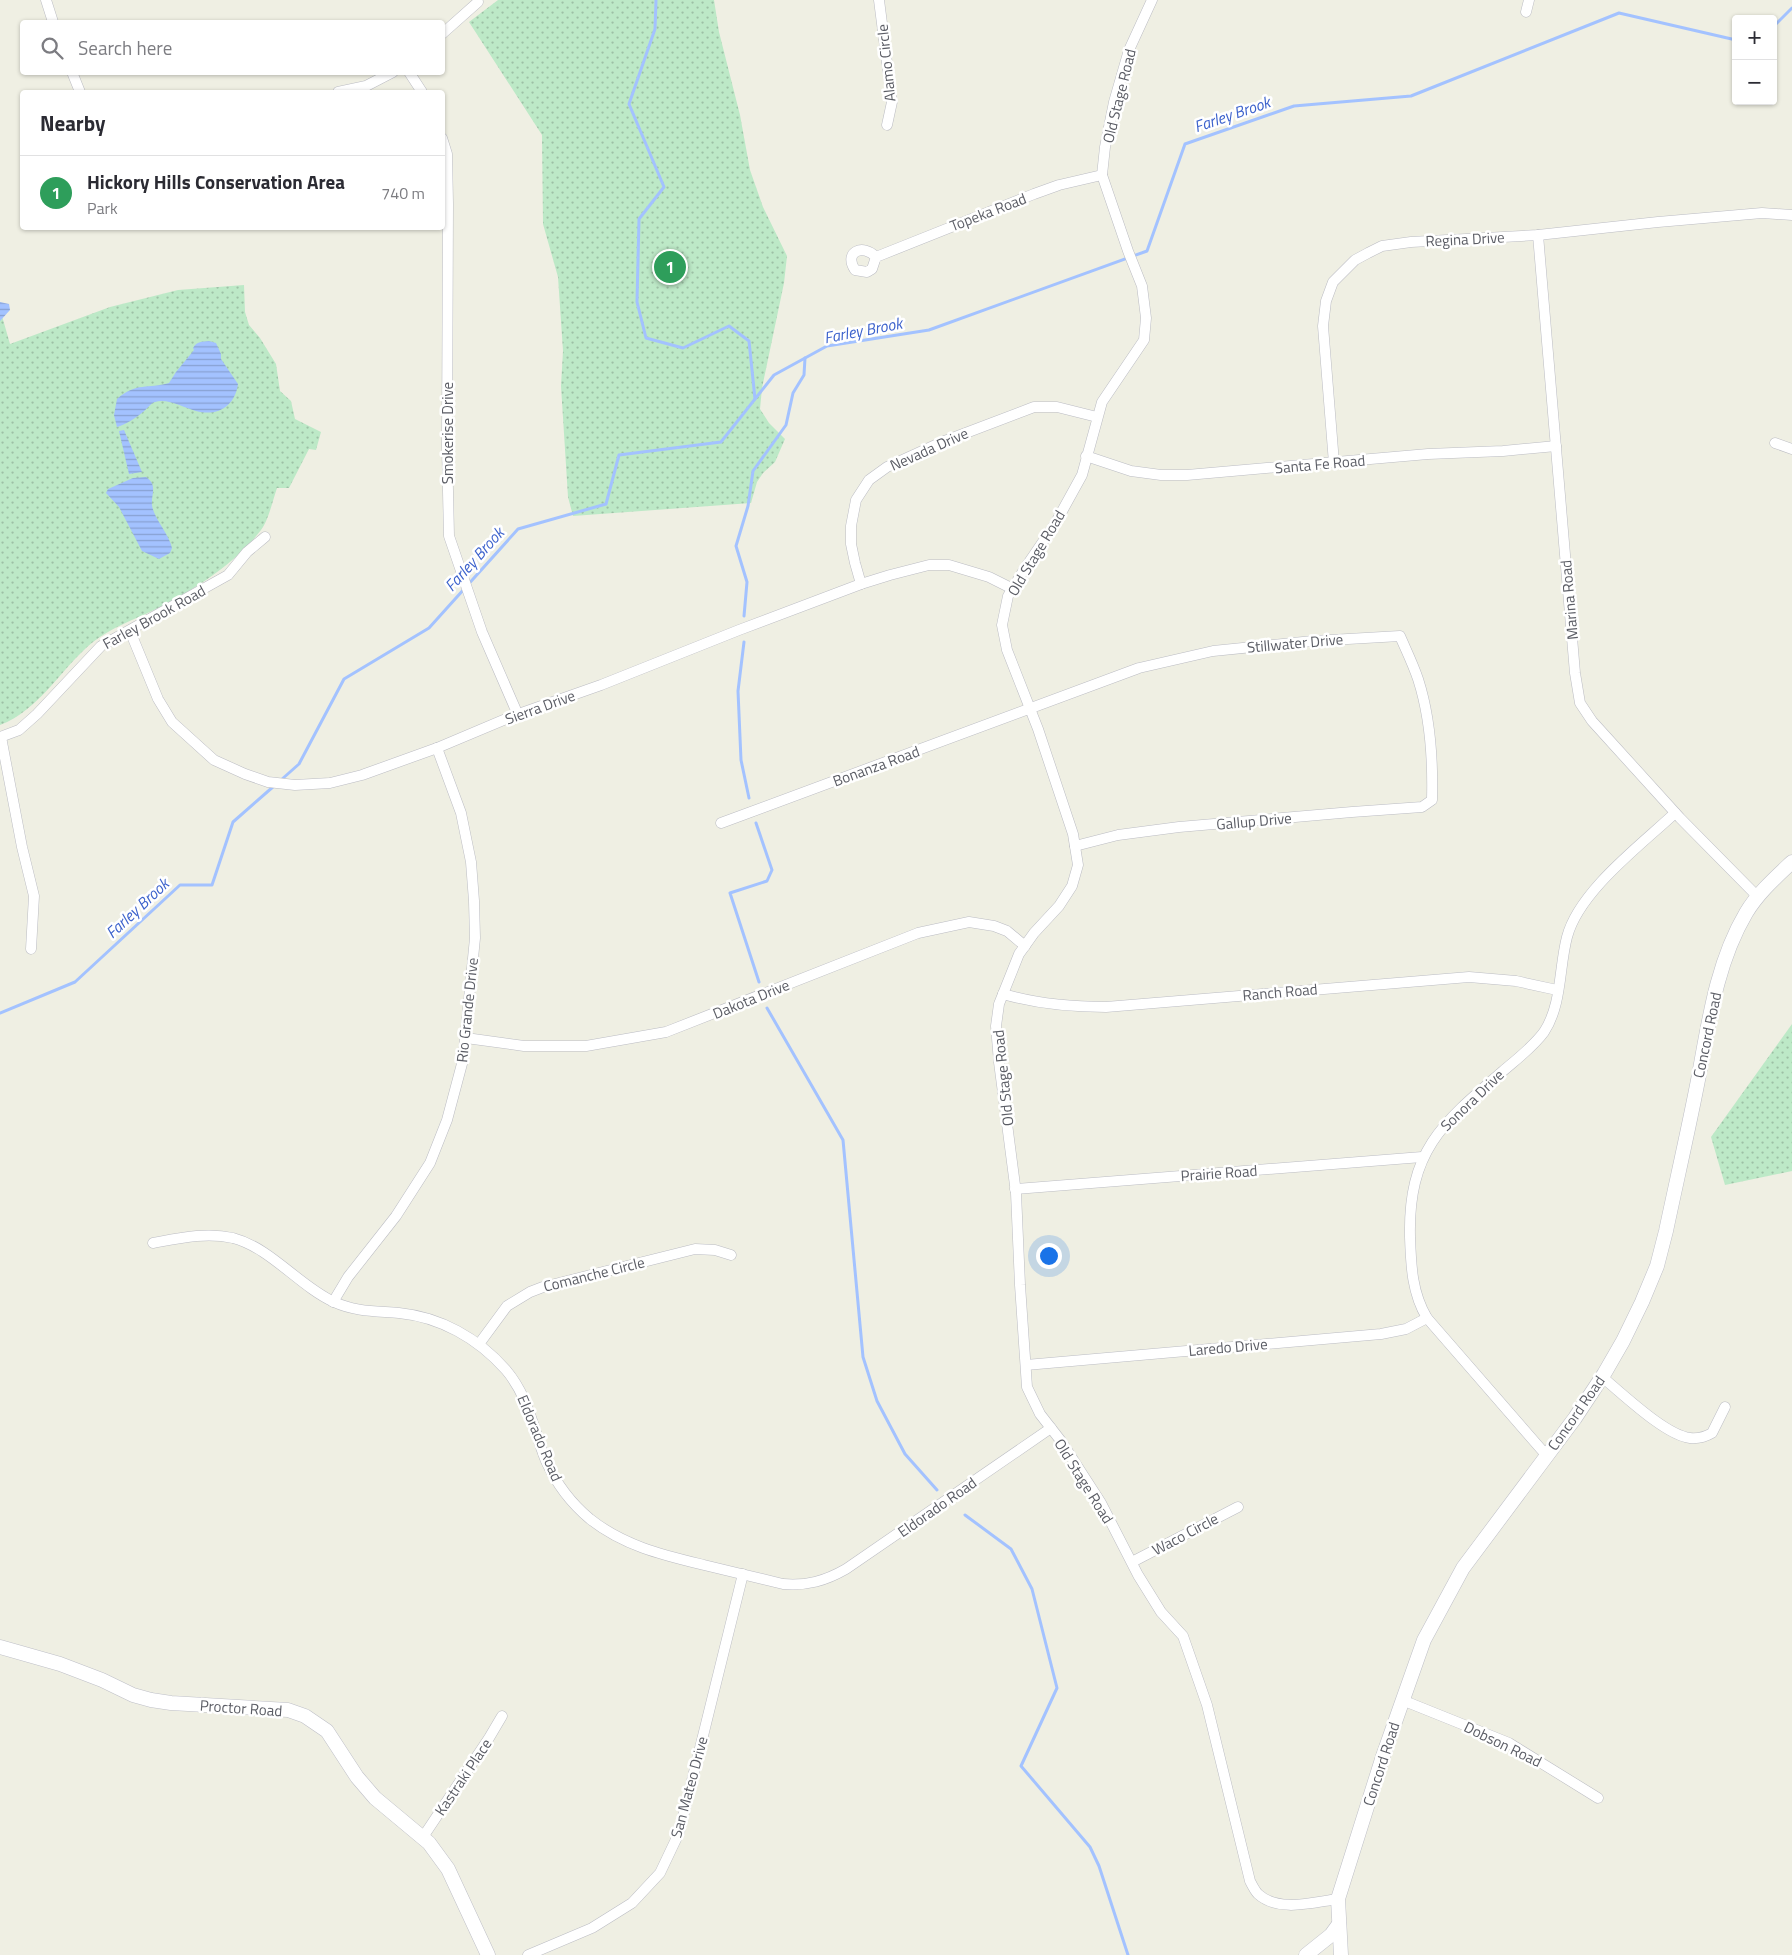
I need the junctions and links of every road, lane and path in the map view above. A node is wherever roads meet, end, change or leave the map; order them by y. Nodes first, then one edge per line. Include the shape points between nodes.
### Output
1 (46, 0) edge
2 (878, 0) edge
3 (1152, 0) edge
4 (1529, 0) edge
5 (478, 2) dead end
6 (1526, 12) dead end
7 (52, 20) edge
8 (445, 31) edge
9 (73, 75) edge
10 (387, 75) edge
11 (411, 75) edge
12 (79, 90) edge
13 (347, 90) edge
14 (421, 90) edge
15 (887, 125) dead end
16 (445, 148) edge
17 (1102, 175) junction
18 (1792, 215) edge
19 (1538, 235) junction
20 (876, 257) dead end
21 (1097, 417) junction
22 (1775, 443) dead end
23 (1556, 446) junction
24 (1792, 449) edge
25 (1086, 456) junction
26 (1334, 463) junction
27 (265, 536) dead end
28 (861, 584) junction
29 (1012, 589) junction
30 (130, 631) junction
31 (1030, 709) junction
32 (518, 715) junction
33 (0, 737) edge
34 (437, 748) junction
35 (1432, 800) joint
36 (1675, 813) junction
37 (721, 823) dead end
38 (1075, 846) junction
39 (1792, 862) edge
40 (1757, 896) junction
41 (1025, 946) junction
42 (31, 949) dead end
43 (1557, 990) junction
44 (1003, 994) junction
45 (466, 1038) junction
46 (1422, 1158) junction
47 (1015, 1189) junction
48 (153, 1243) dead end
49 (731, 1255) dead end
50 (333, 1302) junction
51 (1427, 1318) junction
52 (479, 1344) junction
53 (1026, 1365) junction
54 (1602, 1377) junction
55 (1725, 1407) dead end
56 (1050, 1428) junction
57 (1547, 1456) junction
58 (1238, 1507) dead end
59 (1132, 1562) junction
60 (743, 1574) junction
61 (0, 1647) edge
62 (1402, 1700) junction
63 (502, 1716) dead end
64 (1598, 1798) dead end
65 (422, 1837) junction
66 (1338, 1899) junction
67 (1339, 1924) junction
68 (488, 1955) edge
69 (528, 1955) edge
70 (1306, 1955) edge
71 (1341, 1955) edge

1 - 7 street
2 - 15 street, Alamo Circle via 892,102
3 - 17 street, Old Stage Road via 1129,50 1114,102
4 - 6 street
5 - 8 street
9 - 12 street
10 - 13 street via 366,86
11 - 14 street
16 - 32 street, Smokerise Drive via 448,196 449,536 482,632
17 - 20 street, Topeka Road via 1034,194
17 - 21 street, Old Stage Road via 1142,286 1146,318 1144,340 1102,402
18 - 19 street, Regina Drive via 1733,216
19 - 23 street, Marina Road
19 - 26 street, Regina Drive via 1382,246 1355,260 1333,282 1326,301 1323,326
21 - 25 street, Old Stage Road
21 - 28 street, Nevada Drive via 1057,407 1034,407 887,467 869,480 856,500 851,526 853,557
22 - 24 street
23 - 26 street, Santa Fe Road
23 - 36 street, Marina Road via 1580,703 1592,721
25 - 26 street, Santa Fe Road via 1131,471 1161,475
25 - 29 street, Old Stage Road via 1082,474 1055,524
27 - 30 street, Farley Brook Road via 228,575
28 - 29 street, Sierra Drive via 929,565 949,565 989,577
28 - 32 street, Sierra Drive
29 - 31 street, Old Stage Road via 1002,625 1007,650
30 - 33 street, Farley Brook Road via 101,646 37,714 19,730
30 - 34 street, Sierra Drive via 158,699 172,722 214,760 245,774 268,782 295,785 330,783
31 - 35 street, Stillwater Drive via 1139,668 1213,651 1400,636 1418,677 1426,707
31 - 37 street, Bonanza Road
31 - 38 street, Old Stage Road via 1055,777
32 - 34 street, Sierra Drive
33 - 42 street via 34,896
34 - 45 street, Rio Grande Drive via 461,813 472,872 474,938
35 - 38 street, Gallup Drive via 1422,808 1179,827 1118,835
36 - 40 street, Marina Road
36 - 43 street, Sonora Drive via 1605,878 1582,905 1567,936
38 - 41 street, Old Stage Road via 1078,866 1072,886
39 - 40 main road, Concord Road
40 - 54 main road, Concord Road via 1733,939 1710,1014 1657,1266 1623,1341
41 - 44 street, Old Stage Road
41 - 45 street, Dakota Drive via 1007,931 969,922 918,934 666,1032 586,1046 524,1046
43 - 44 street, Ranch Road via 1516,981 1469,977 1106,1007 1052,1005
43 - 46 street, Sonora Drive via 1551,1017 1540,1036 1450,1117
44 - 47 street, Old Stage Road via 996,1026
45 - 50 street, Rio Grande Drive via 464,1060 447,1120 430,1163
46 - 47 street, Prairie Road
46 - 51 street, Sonora Drive via 1412,1200 1410,1256 1415,1291
47 - 53 street, Old Stage Road
48 - 50 street, Eldorado Road via 208,1234 235,1239 257,1248
49 - 52 street, Comanche Circle via 695,1249 543,1287 507,1306
50 - 52 street, Eldorado Road via 364,1311 423,1317
51 - 53 street, Laredo Drive via 1406,1329 1381,1334
51 - 57 street, Sonora Drive
52 - 60 street, Eldorado Road via 516,1384 531,1414 550,1470 566,1495 590,1519 611,1534 658,1554
53 - 56 street, Old Stage Road via 1028,1388
54 - 55 street via 1666,1428 1682,1436 1697,1439 1712,1433
54 - 57 main road, Concord Road
56 - 59 street, Old Stage Road via 1101,1503
56 - 60 street, Eldorado Road via 855,1564 828,1579 792,1585
57 - 62 main road, Concord Road via 1463,1568 1424,1640
58 - 59 street, Waco Circle
59 - 66 street, Old Stage Road via 1161,1612 1183,1636 1207,1705 1250,1881 1257,1894 1275,1904
60 - 69 street, San Mateo Drive via 679,1832 660,1873 632,1903 592,1928
61 - 65 main road, Proctor Road via 60,1664 151,1700 269,1708 305,1716 333,1737 357,1777 375,1798
62 - 64 street, Dobson Road via 1509,1744
62 - 66 main road, Concord Road
63 - 65 street, Kastraki Place
65 - 68 main road, Proctor Road via 448,1869
66 - 67 main road, Concord Road
67 - 70 main road via 1331,1935
67 - 71 main road, Concord Road

